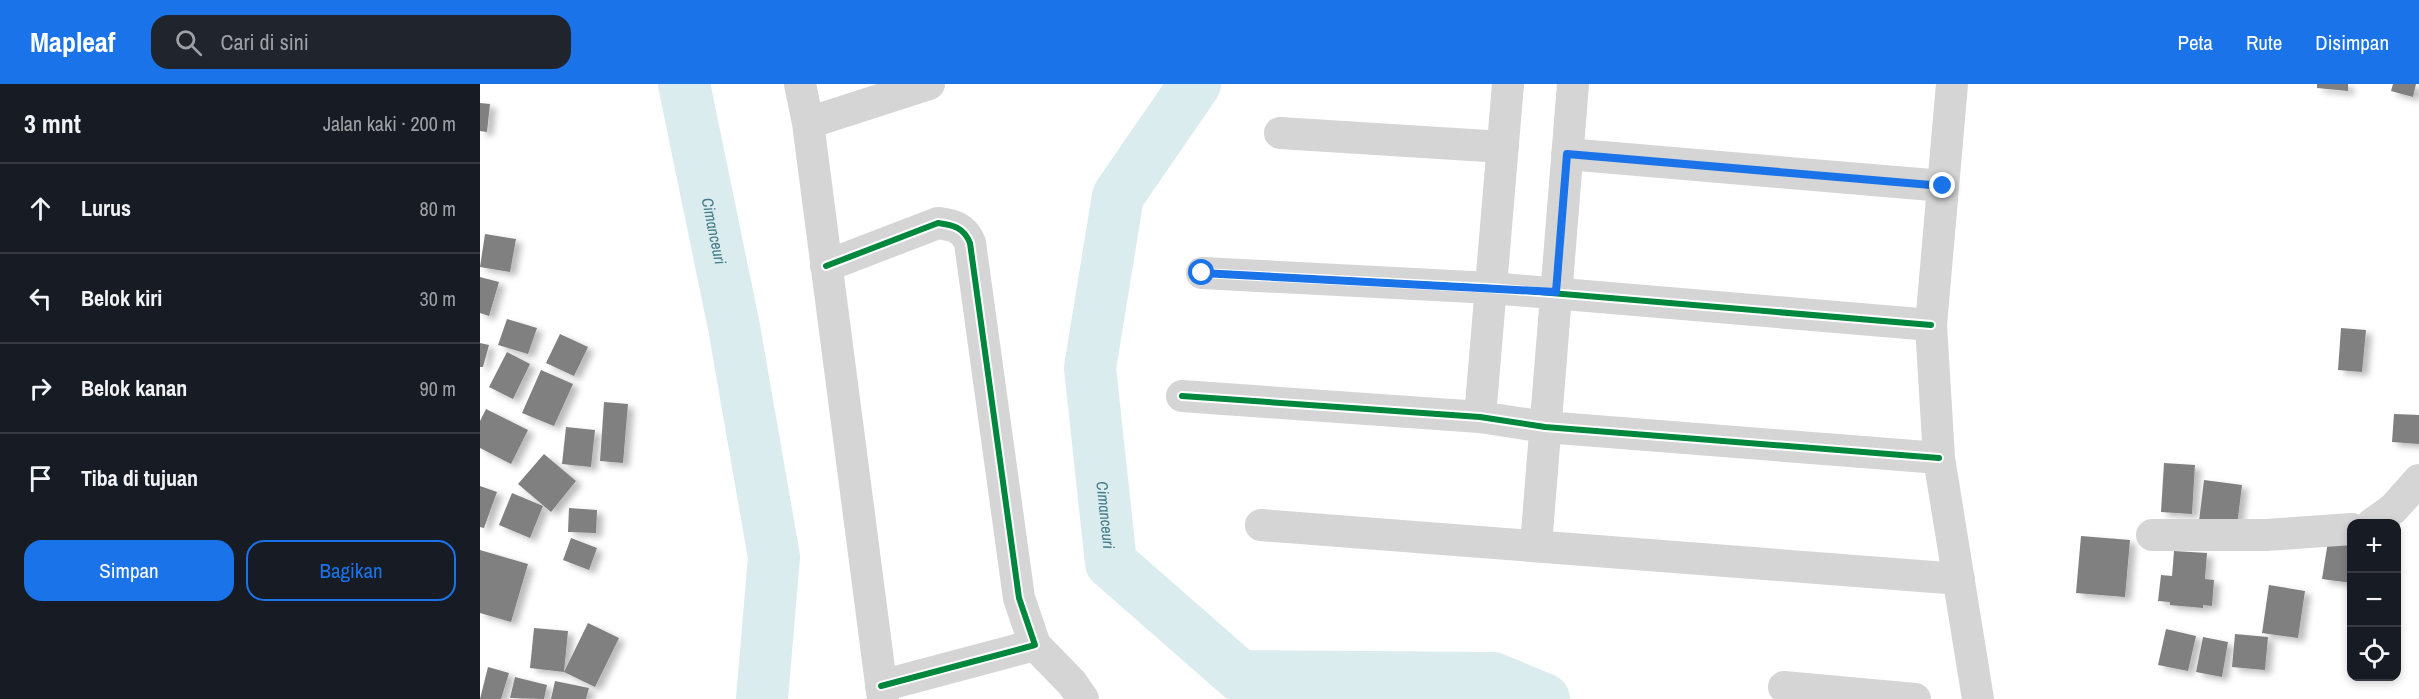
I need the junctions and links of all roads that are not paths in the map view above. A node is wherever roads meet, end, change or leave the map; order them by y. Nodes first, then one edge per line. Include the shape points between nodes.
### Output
1 (800, 84) edge
2 (929, 84) edge
3 (1508, 84) edge
4 (1573, 84) edge
5 (1952, 84) edge
6 (808, 123) junction
7 (1280, 133) dead end
8 (1503, 147) junction
9 (1567, 154) junction
10 (1943, 186) junction
11 (826, 266) junction
12 (1202, 273) dead end
13 (1491, 288) junction
14 (1556, 292) junction
15 (1931, 325) junction
16 (1182, 396) dead end
17 (1480, 417) junction
18 (1545, 427) junction
19 (1939, 458) junction
20 (2419, 480) edge
21 (2379, 519) edge
22 (1261, 525) dead end
23 (2347, 529) edge
24 (2152, 536) dead end
25 (1536, 545) junction
26 (1959, 579) junction
27 (1035, 645) junction
28 (1784, 687) dead end
29 (882, 692) edge
30 (1083, 699) edge
31 (1915, 699) edge
32 (1978, 699) edge

1 - 6 street
2 - 6 street
3 - 8 street
4 - 9 street
5 - 10 street
6 - 11 street
7 - 8 street
8 - 13 street
9 - 10 street
9 - 14 street
10 - 15 street
11 - 27 street via 938,223 950,224 967,235 1019,598
11 - 29 street
12 - 13 street
13 - 14 street
13 - 17 street
14 - 15 street
14 - 18 street
15 - 19 street
16 - 17 street
17 - 18 street
18 - 19 street
18 - 25 street
19 - 26 street
20 - 21 street
22 - 25 street
23 - 24 street
25 - 26 street
26 - 32 street
27 - 29 street
27 - 30 street
28 - 31 street

